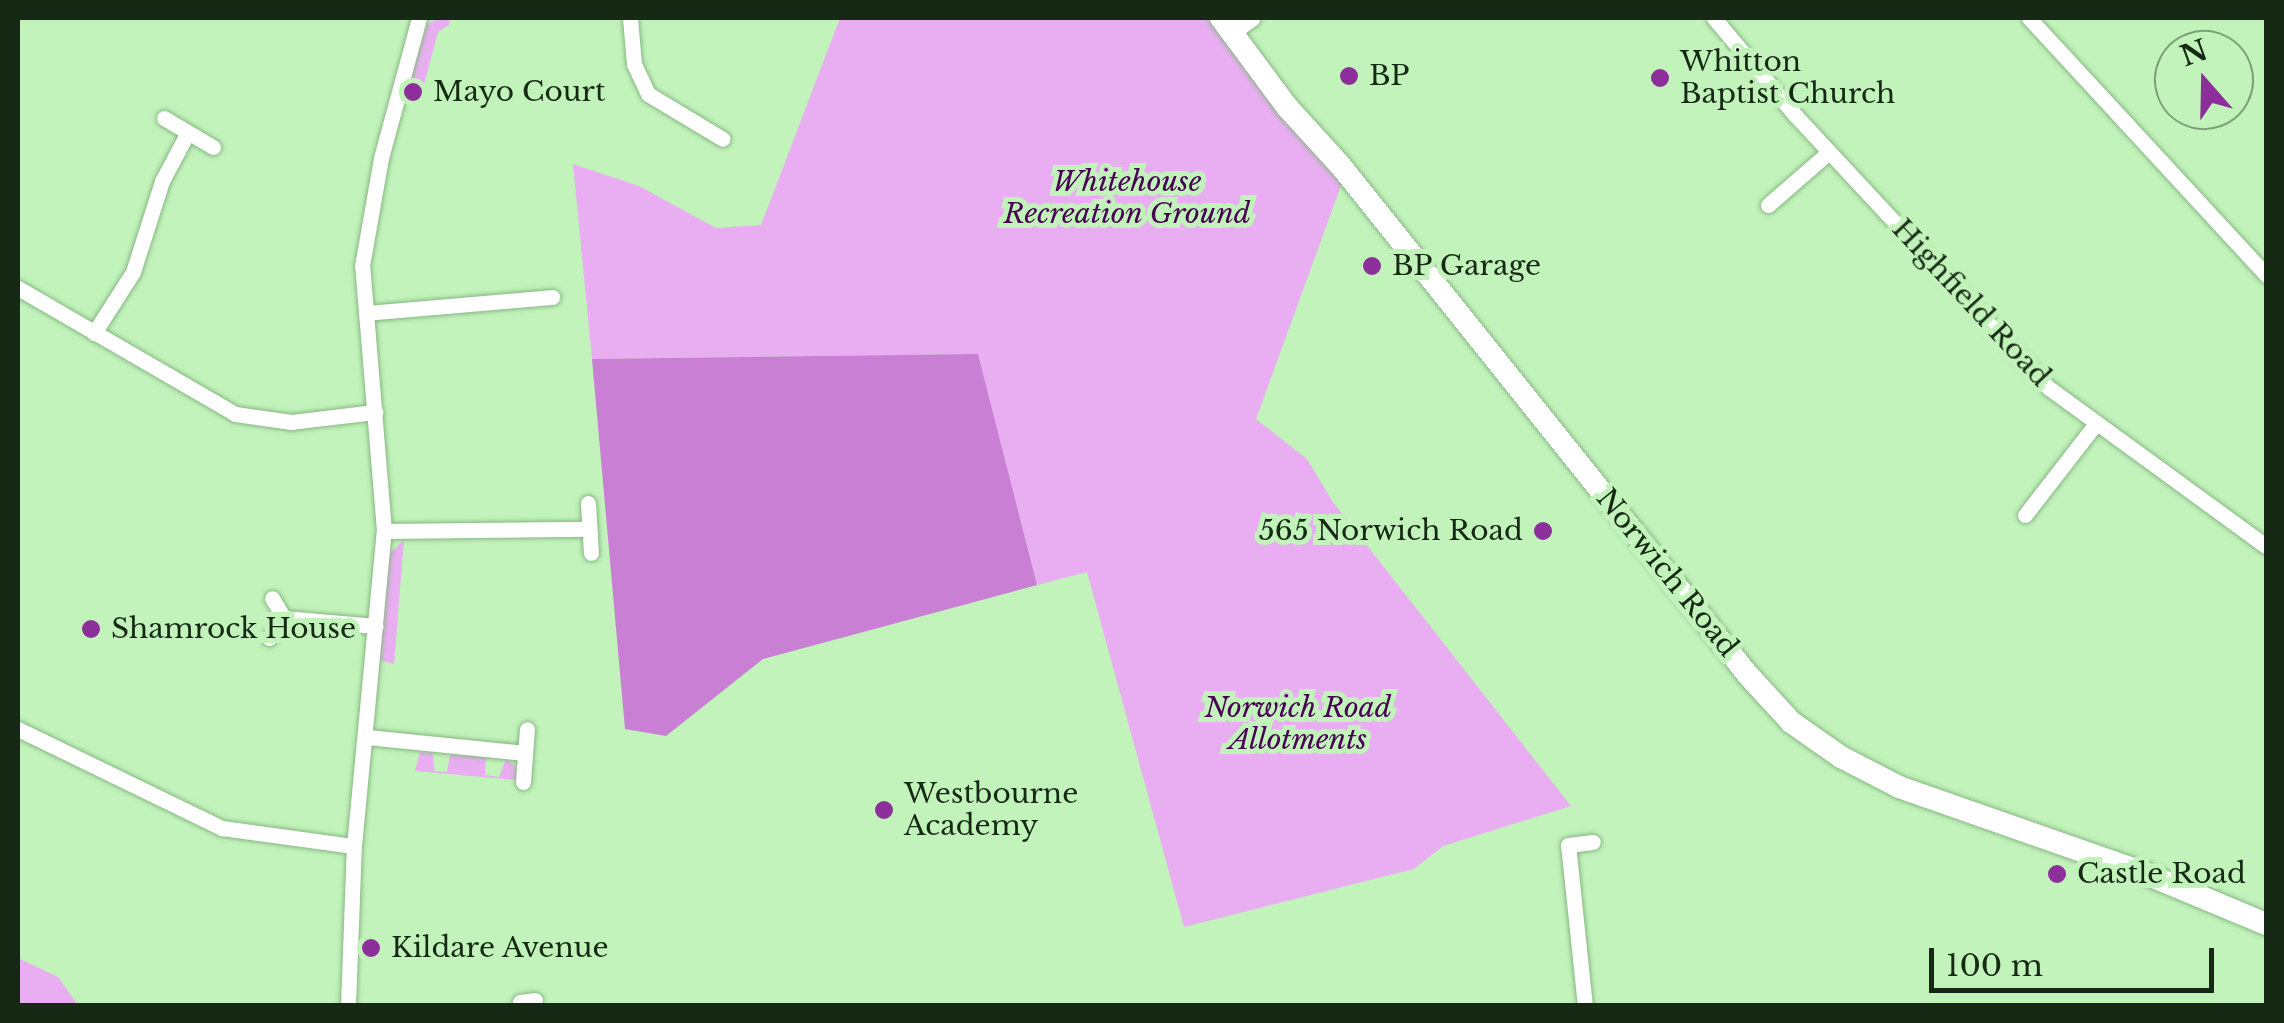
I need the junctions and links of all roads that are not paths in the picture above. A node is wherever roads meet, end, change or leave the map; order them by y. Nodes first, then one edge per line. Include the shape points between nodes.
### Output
1 (630, 18) edge
2 (1252, 18) edge
3 (1714, 18) edge
4 (2029, 18) edge
5 (419, 21) edge
6 (1226, 25) edge
7 (164, 118) dead end
8 (188, 132) junction
9 (723, 139) dead end
10 (213, 147) dead end
11 (1829, 152) junction
12 (1768, 205) dead end
13 (2266, 274) edge
14 (18, 288) edge
15 (552, 298) dead end
16 (366, 313) junction
17 (94, 333) junction
18 (375, 412) junction
19 (2094, 426) junction
20 (588, 504) dead end
21 (2025, 515) dead end
22 (590, 529) junction
23 (384, 531) junction
24 (2266, 546) edge
25 (591, 553) dead end
26 (272, 598) dead end
27 (284, 618) junction
28 (376, 626) junction
29 (269, 638) dead end
30 (18, 729) edge
31 (527, 729) dead end
32 (366, 738) junction
33 (525, 753) junction
34 (523, 782) dead end
35 (1593, 842) dead end
36 (354, 846) junction
37 (2266, 924) edge
38 (348, 1006) edge
39 (1585, 1006) edge

1 - 9 street via 643,87
2 - 6 street
3 - 11 street, Highfield Road
4 - 13 street
5 - 16 street via 365,242
6 - 37 main road, Norwich Road via 1792,722 1899,788 2144,873
7 - 8 street
8 - 10 street
8 - 17 street via 162,181 133,272
11 - 12 street
11 - 19 street, Highfield Road via 2006,345
14 - 17 street
15 - 16 street
16 - 18 street
17 - 18 street via 235,414 291,422
18 - 23 street
19 - 21 street
19 - 24 street, Highfield Road
20 - 22 street
22 - 23 street
22 - 25 street
23 - 28 street
26 - 27 street
27 - 28 street
27 - 29 street
28 - 32 street
30 - 36 street via 222,828
31 - 33 street
32 - 33 street
32 - 36 street
33 - 34 street
35 - 39 street via 1568,845
36 - 38 street

